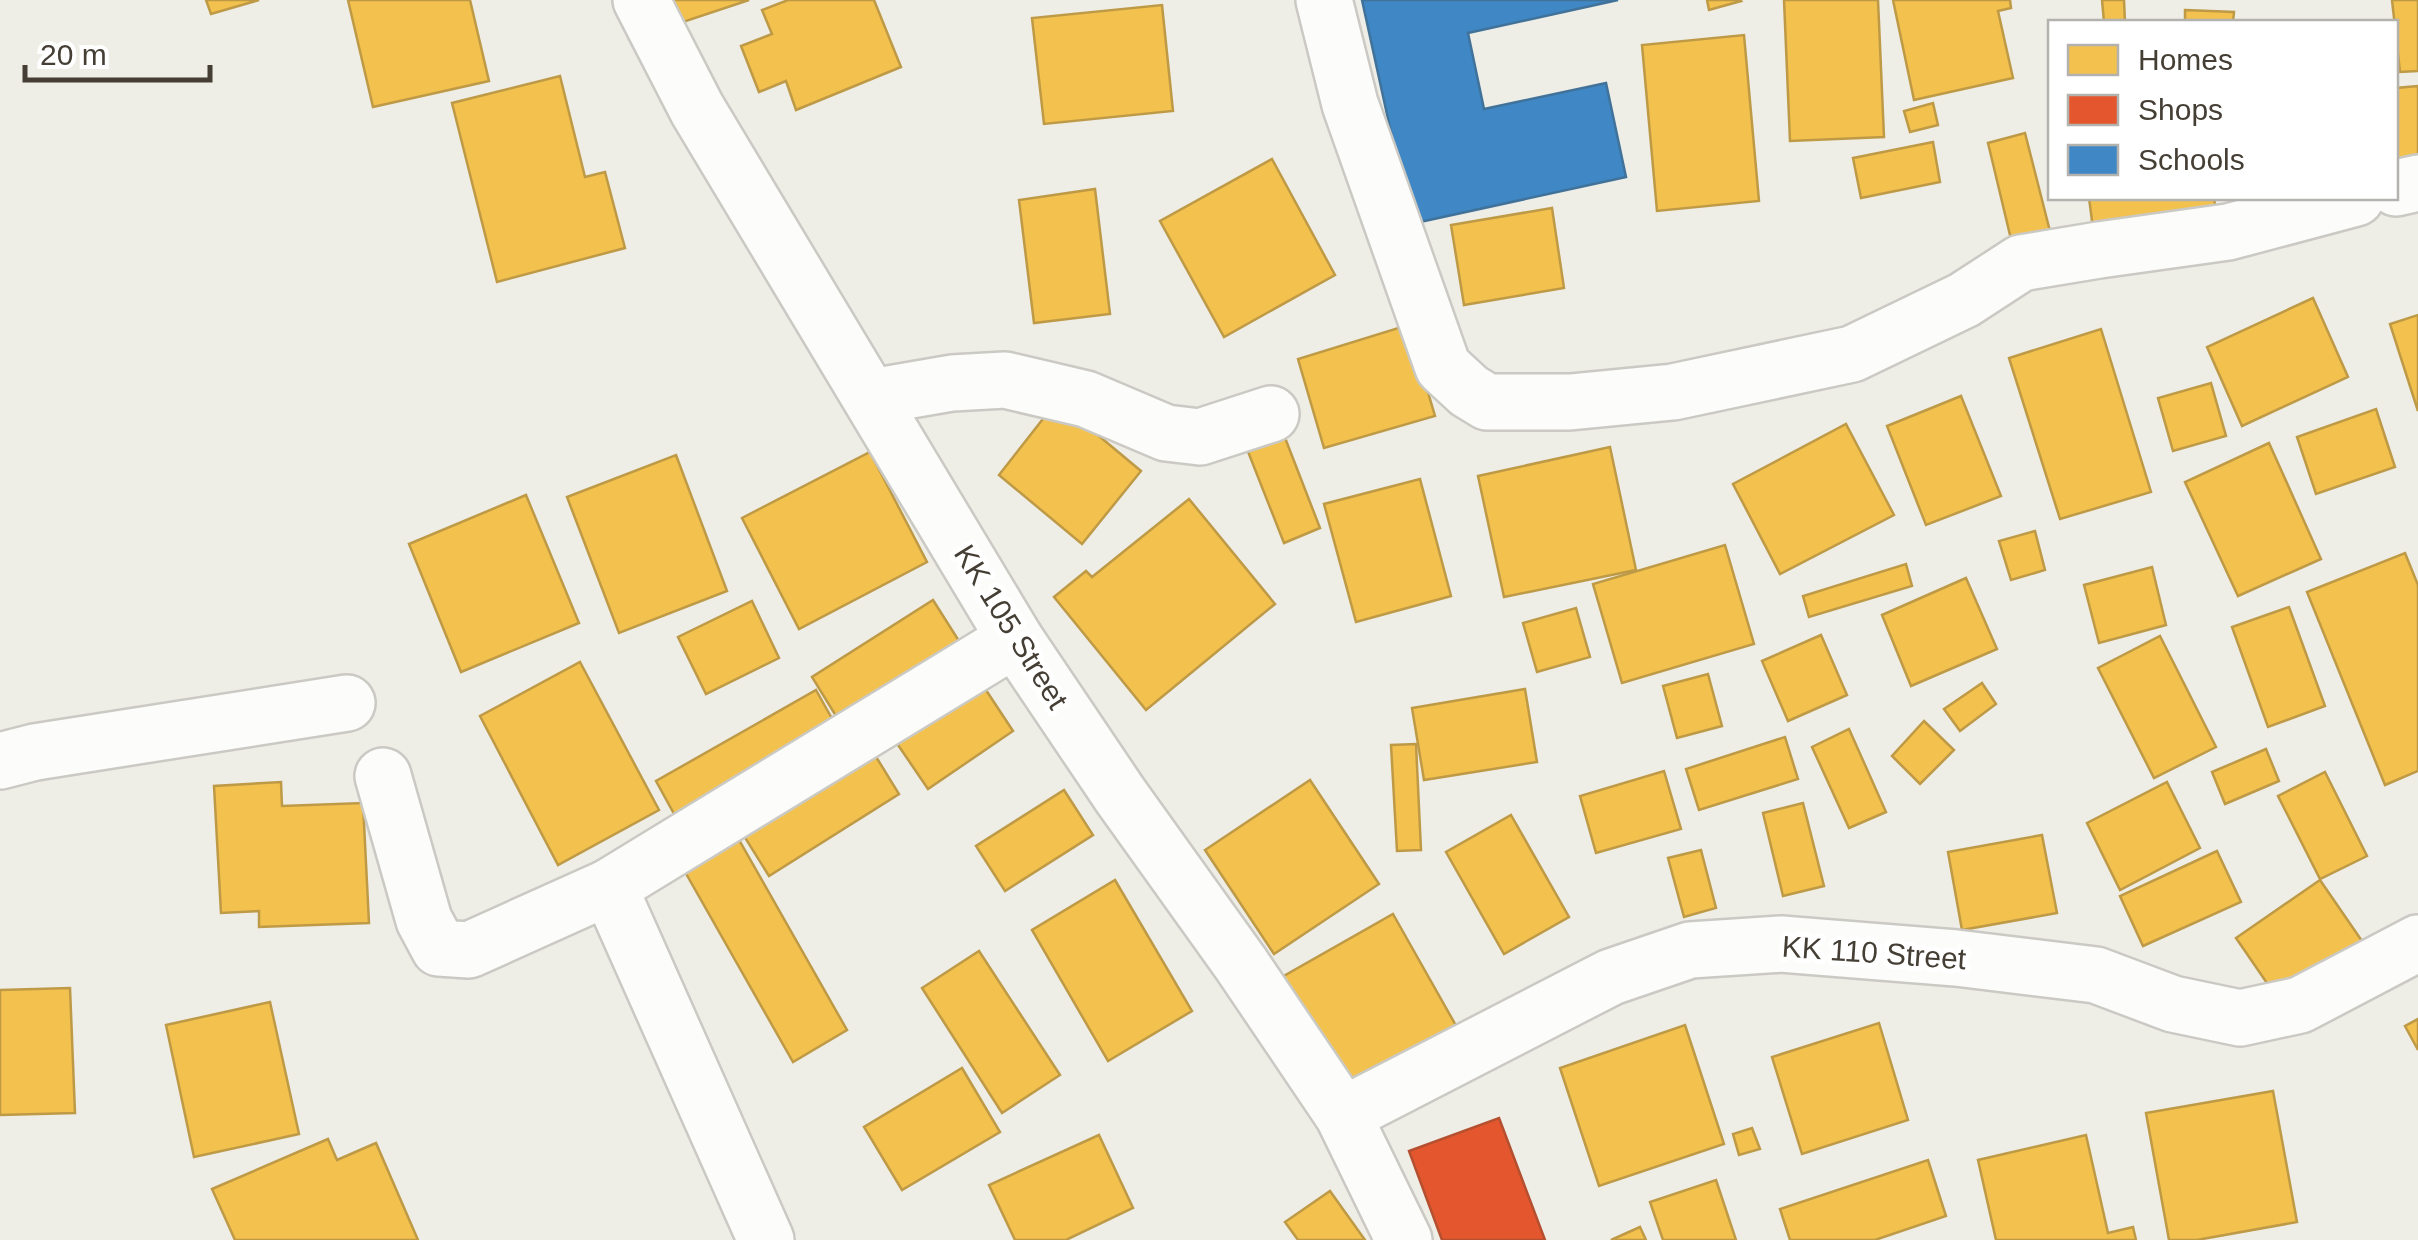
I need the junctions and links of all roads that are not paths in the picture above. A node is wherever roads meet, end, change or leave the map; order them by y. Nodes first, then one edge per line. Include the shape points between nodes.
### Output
1 (641, 0) edge
2 (1324, 0) edge
3 (2348, 200) edge
4 (871, 397) junction
5 (1271, 414) dead end
6 (1016, 640) junction
7 (348, 703) dead end
8 (0, 761) edge
9 (383, 776) dead end
10 (609, 887) junction
11 (2418, 943) edge
12 (1342, 1114) junction
13 (766, 1240) edge
14 (1404, 1240) edge

1 - 4 street, KK 105 Street via 697,109
2 - 3 street via 1350,104 1443,367 1487,402 1673,392 1852,354 1964,300 2021,263 2228,232
4 - 5 street via 1005,380 1086,399 1166,433 1200,437
4 - 6 street, KK 105 Street
6 - 10 street
6 - 12 street, KK 105 Street
7 - 8 street
9 - 10 street via 424,920 440,948 469,950
10 - 13 street
11 - 12 street, KK 110 Street via 2300,1006 2240,1018 2172,1004 2096,975 1781,944 1690,950 1611,978
12 - 14 street, KK 105 Street

